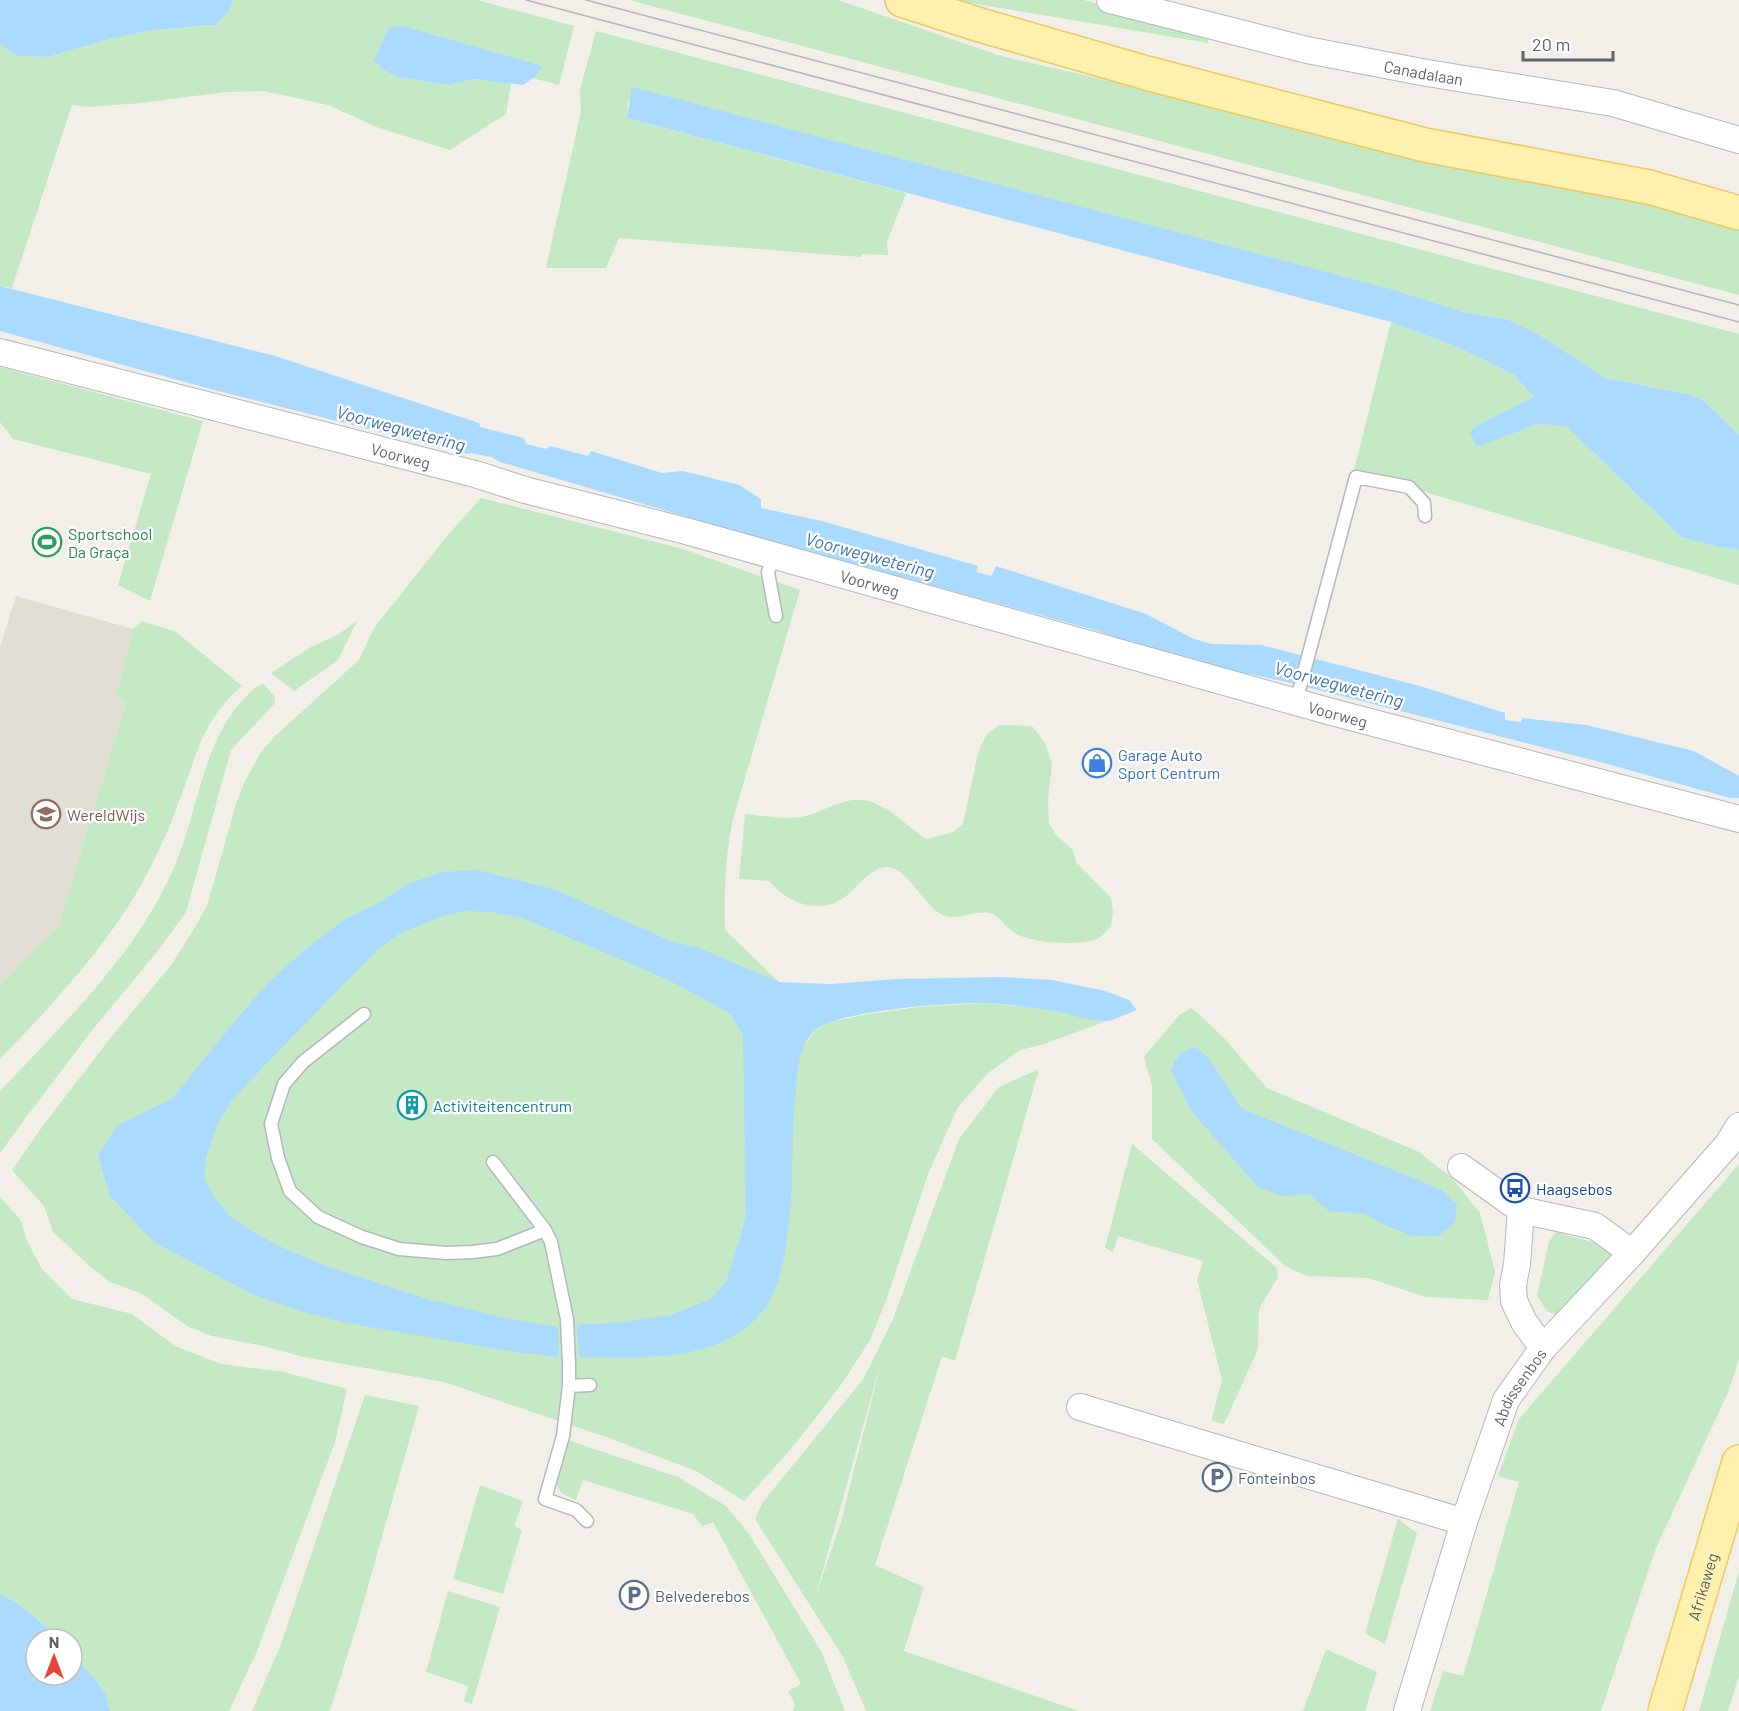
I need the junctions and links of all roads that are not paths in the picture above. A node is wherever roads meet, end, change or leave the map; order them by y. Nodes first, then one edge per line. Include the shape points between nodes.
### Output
1 (902, 0) edge
2 (1110, 0) edge
3 (1739, 140) edge
4 (1739, 213) edge
5 (0, 352) edge
6 (1425, 516) dead end
7 (774, 556) junction
8 (776, 616) dead end
9 (1296, 702) junction
10 (1739, 819) edge
11 (364, 1014) dead end
12 (1739, 1126) edge
13 (493, 1162) dead end
14 (1461, 1167) dead end
15 (1521, 1210) junction
16 (545, 1230) junction
17 (1632, 1253) junction
18 (1543, 1348) junction
19 (590, 1385) dead end
20 (569, 1386) junction
21 (1080, 1407) dead end
22 (1739, 1462) edge
23 (586, 1521) dead end
24 (1464, 1522) junction
25 (1407, 1711) edge
26 (1665, 1711) edge

1 - 4 main road via 1150,74 1425,145 1648,187
2 - 3 street, Canadalaan via 1307,50 1614,103
5 - 7 street, Voorweg
6 - 9 lane via 1424,503 1409,487 1356,477
7 - 8 lane via 768,572
7 - 9 street, Voorweg
9 - 10 street, Voorweg
11 - 16 lane via 303,1062 284,1084 271,1124 290,1191 318,1218 399,1250 446,1253 497,1249
12 - 17 street, Abdissenbos via 1728,1144
13 - 16 lane
14 - 15 street
15 - 17 street via 1595,1226
15 - 18 street via 1514,1301
16 - 20 lane via 567,1319
17 - 18 street, Abdissenbos
18 - 24 street, Abdissenbos via 1506,1400
19 - 20 lane
20 - 23 lane via 562,1436 545,1499 576,1510
21 - 24 street
22 - 26 main road, Afrikaweg
24 - 25 street, Abdissenbos

